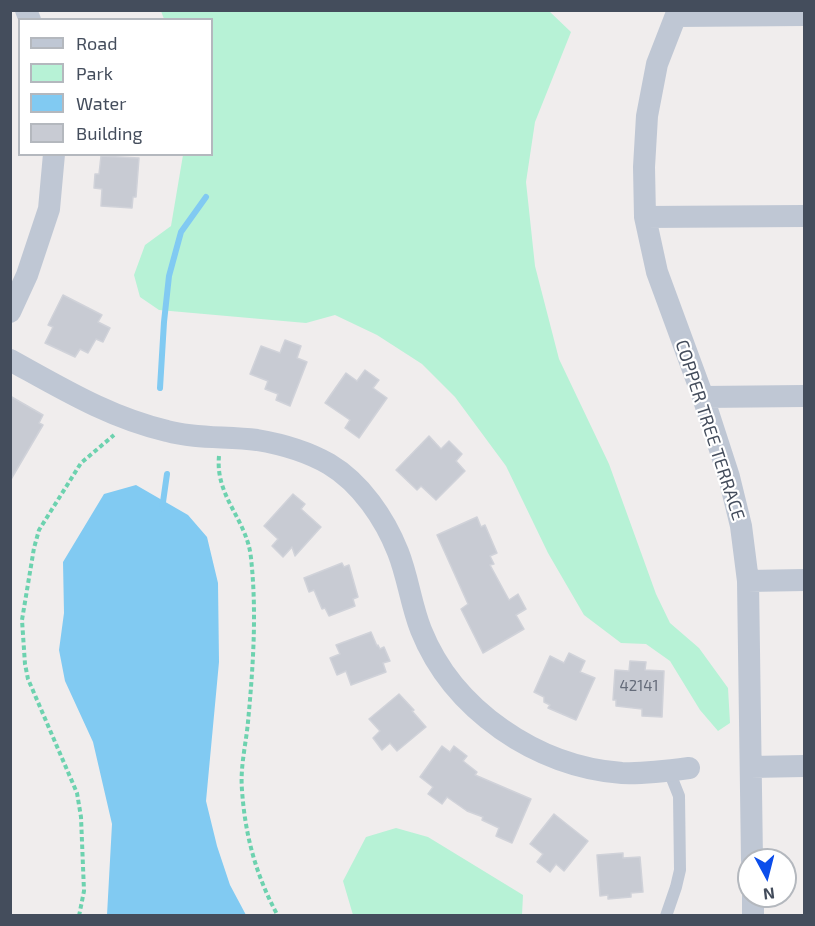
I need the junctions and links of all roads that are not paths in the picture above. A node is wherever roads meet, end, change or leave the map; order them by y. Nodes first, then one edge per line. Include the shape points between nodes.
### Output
1 (677, 13) edge
2 (804, 15) edge
3 (54, 156) edge
4 (804, 216) edge
5 (645, 218) junction
6 (10, 312) edge
7 (10, 360) edge
8 (804, 396) edge
9 (703, 397) junction
10 (804, 580) edge
11 (748, 581) junction
12 (804, 766) edge
13 (751, 767) junction
14 (679, 769) joint
15 (752, 848) edge
16 (666, 915) edge

1 - 2 street
1 - 5 street, COPPER TREE TERRACE via 657,64 647,116
3 - 6 street via 49,209
4 - 5 street
5 - 9 street, COPPER TREE TERRACE via 657,272
7 - 14 street via 129,421 170,432 257,440 296,449 330,465 360,489 383,520 399,553 422,631 436,659 460,692 488,720 525,745 578,765 639,773
8 - 9 street
9 - 11 street, COPPER TREE TERRACE via 739,516
10 - 11 street
11 - 13 street, COPPER TREE TERRACE
12 - 13 street
13 - 15 street, COPPER TREE TERRACE
14 - 16 lane via 680,870

